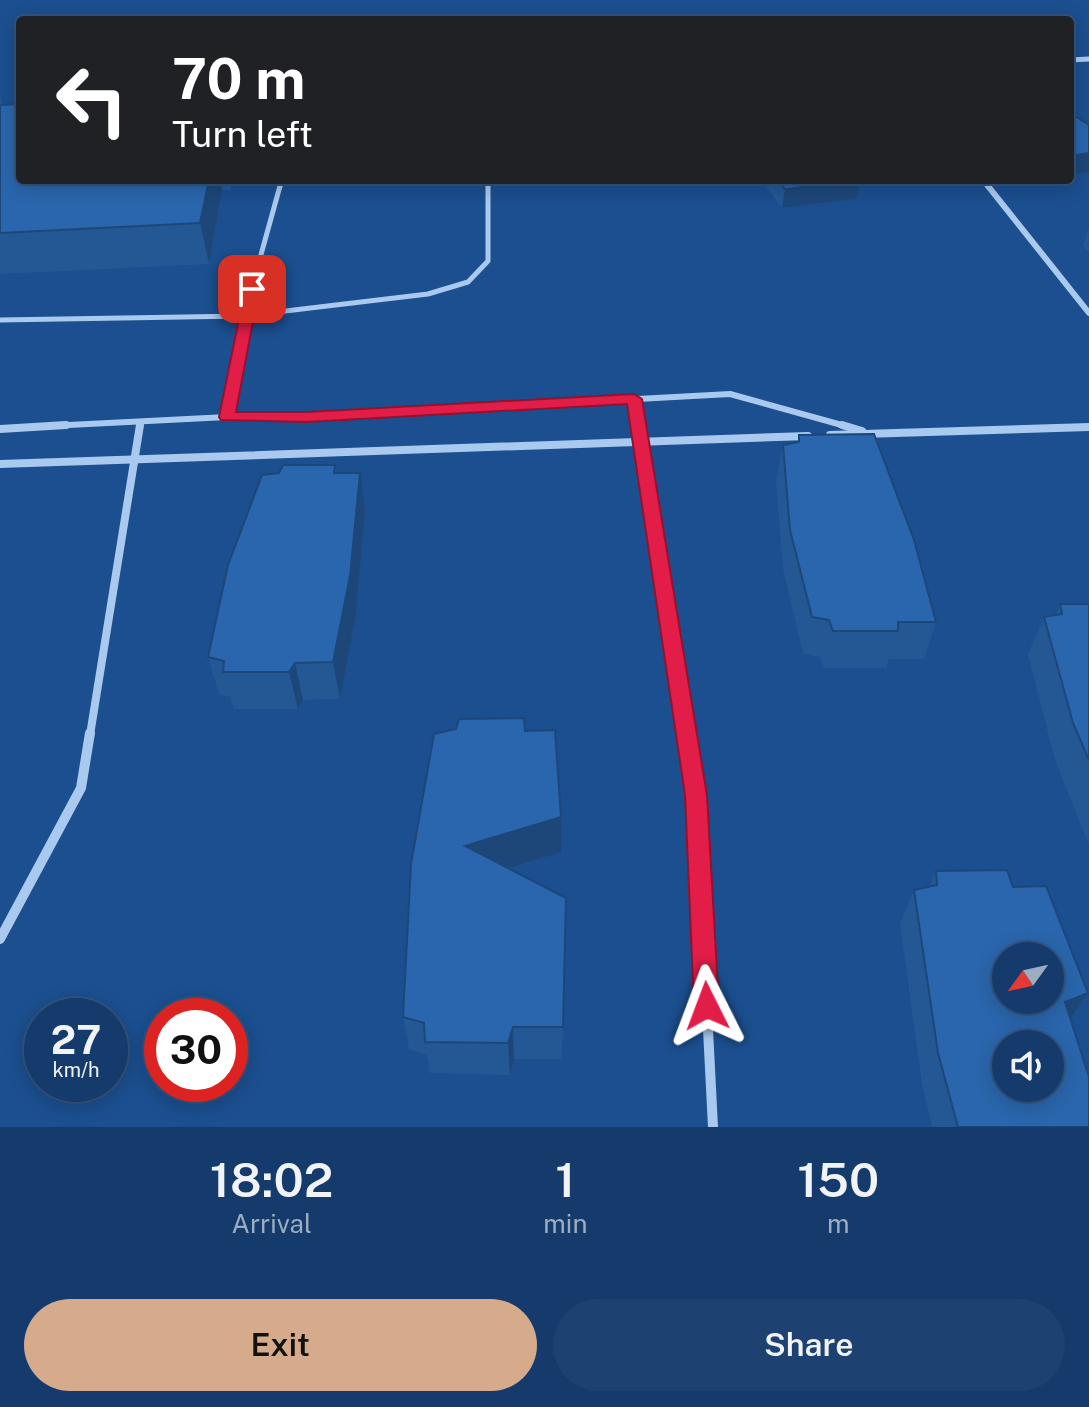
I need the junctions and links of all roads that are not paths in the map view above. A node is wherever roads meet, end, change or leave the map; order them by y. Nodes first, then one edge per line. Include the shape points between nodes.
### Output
1 (281, 184) edge
2 (488, 184) edge
3 (986, 184) edge
4 (1089, 313) edge
5 (244, 316) junction
6 (0, 320) edge
7 (634, 399) junction
8 (227, 417) junction
9 (141, 422) junction
10 (1089, 427) edge
11 (0, 429) edge
12 (871, 434) junction
13 (641, 442) junction
14 (134, 460) junction
15 (0, 464) edge
16 (0, 939) edge
17 (713, 1127) edge

1 - 5 lane
2 - 5 lane via 488,261 468,282 428,294
3 - 4 street
5 - 6 lane
5 - 8 lane
7 - 8 street
7 - 12 street via 730,394
7 - 13 street
8 - 9 street
9 - 11 street
9 - 14 street
10 - 12 street
12 - 13 street
13 - 14 street
13 - 17 street via 696,795
14 - 15 street
14 - 16 street via 81,788

